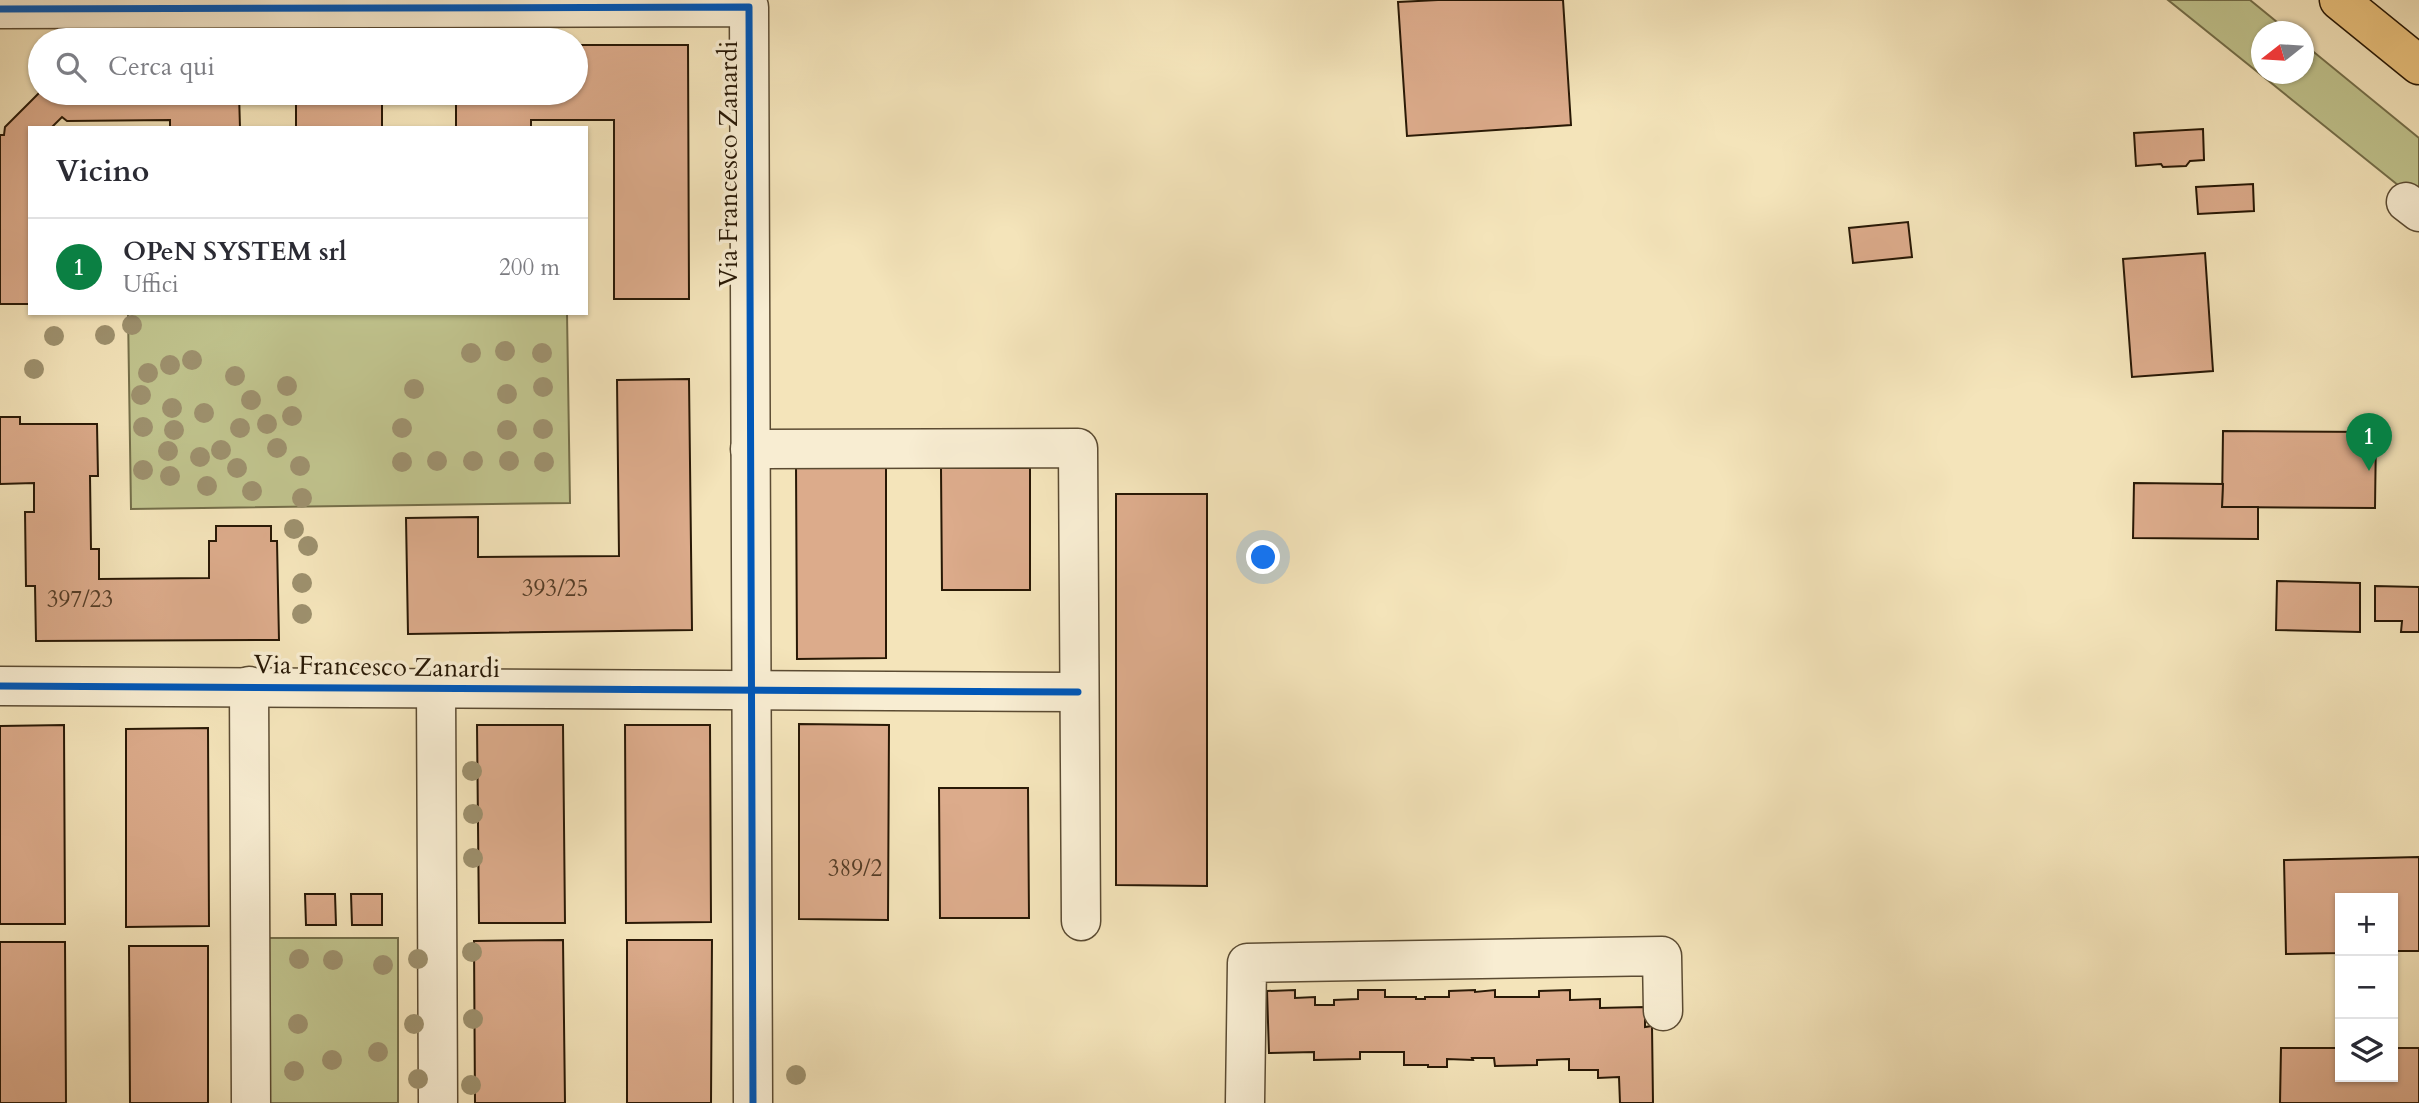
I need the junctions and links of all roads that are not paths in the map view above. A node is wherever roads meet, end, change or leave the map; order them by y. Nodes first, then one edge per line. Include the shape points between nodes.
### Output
1 (2339, 0) edge
2 (0, 9) edge
3 (2419, 65) edge
4 (750, 449) junction
5 (0, 686) edge
6 (249, 686) junction
7 (436, 688) junction
8 (753, 691) junction
9 (1078, 692) junction
10 (1081, 921) dead end
11 (1663, 1012) dead end
12 (251, 1103) edge
13 (438, 1103) edge
14 (753, 1103) edge
15 (1245, 1103) edge

1 - 3 highway
2 - 4 street, Via Francesco Zanardi via 749,7
4 - 8 street, Via Francesco Zanardi
4 - 9 street via 1078,448
5 - 6 street, Via Francesco Zanardi
6 - 7 street, Via Francesco Zanardi
6 - 12 street, Via Francesco Zanardi
7 - 8 street, Via Francesco Zanardi
7 - 13 street, Via Francesco Zanardi
8 - 9 street, Via Francesco Zanardi
8 - 14 street, Via Francesco Zanardi
9 - 10 street
11 - 15 street via 1662,956 1247,963

